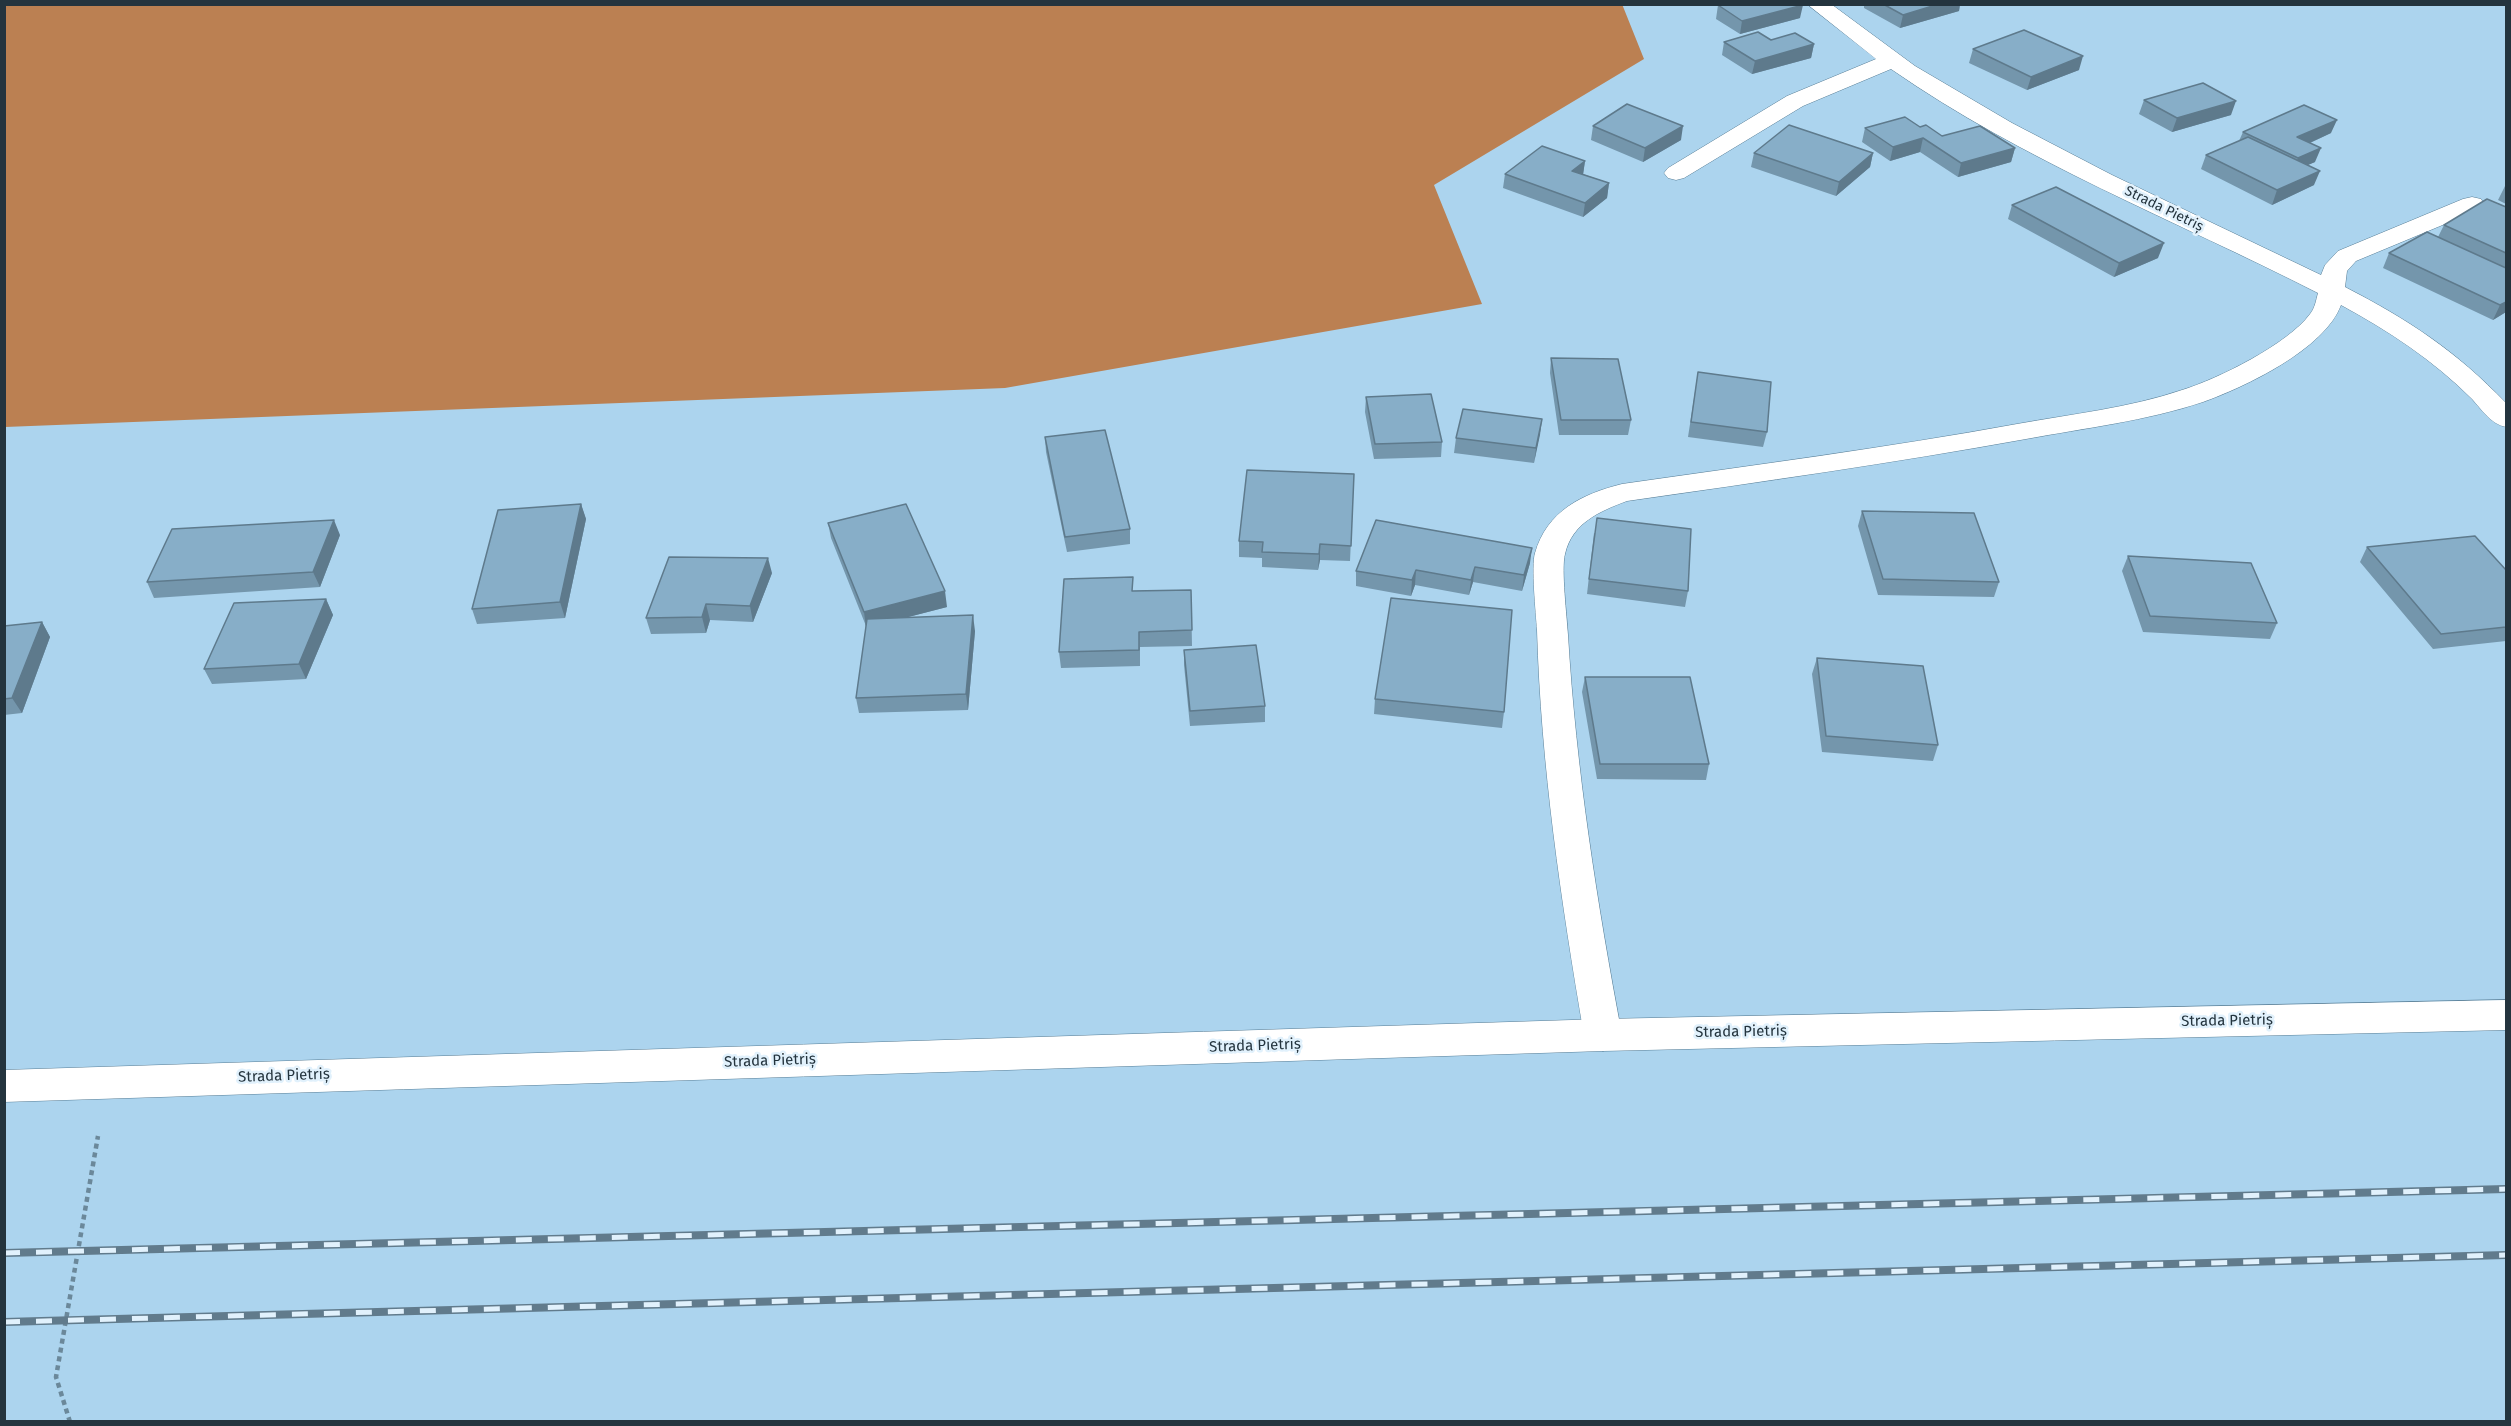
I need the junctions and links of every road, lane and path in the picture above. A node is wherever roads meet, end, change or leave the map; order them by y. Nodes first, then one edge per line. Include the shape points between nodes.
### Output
1 (1817, 4) edge
2 (1890, 61) junction
3 (1676, 173) dead end
4 (2472, 204) dead end
5 (2332, 291) junction
6 (2506, 418) edge
7 (2506, 1015) edge
8 (1603, 1035) junction
9 (108, 1082) junction
10 (4, 1086) edge
11 (70, 1422) edge

1 - 2 street, Strada Pietriș
2 - 3 street via 1795,101
2 - 5 street, Strada Pietriș via 2072,165
4 - 5 street via 2347,256 2334,270
5 - 6 street, Strada Pietriș via 2416,338 2472,383
5 - 8 street via 2323,315 2303,336 2251,369 2202,392 2151,408 1959,443 1622,493 1589,504 1561,527 1549,555 1555,690 1581,913
7 - 8 street, Strada Pietriș
8 - 9 street, Strada Pietriș
9 - 10 street, Strada Pietriș
9 - 11 path via 56,1377

